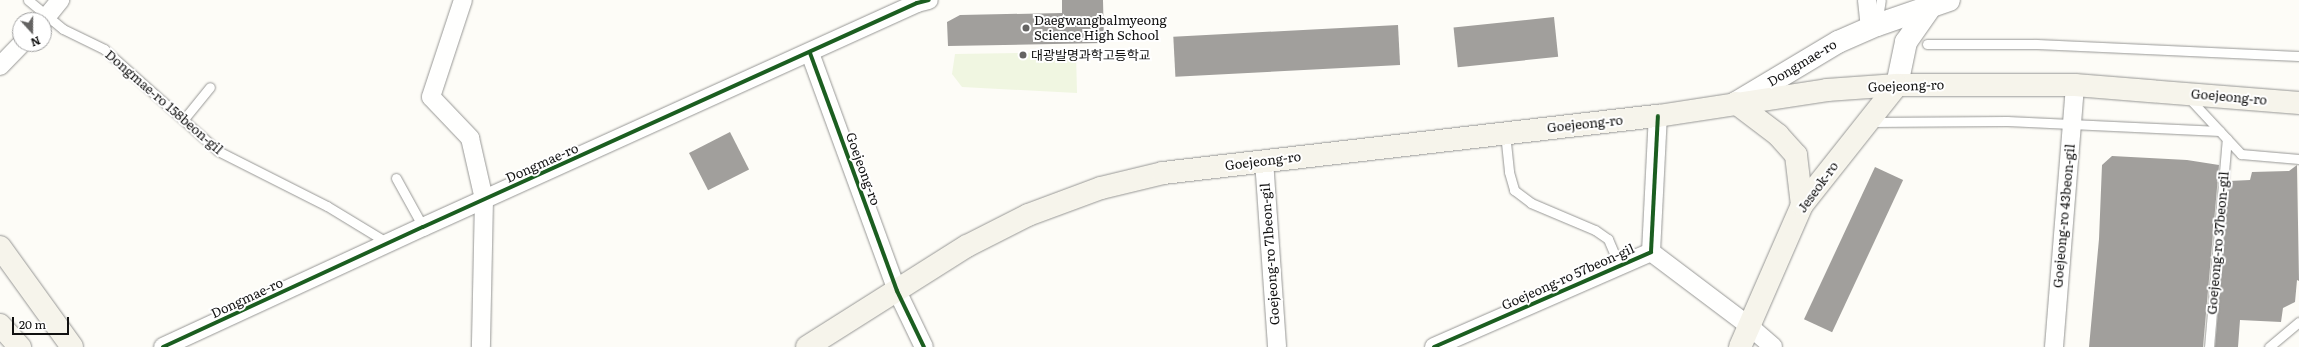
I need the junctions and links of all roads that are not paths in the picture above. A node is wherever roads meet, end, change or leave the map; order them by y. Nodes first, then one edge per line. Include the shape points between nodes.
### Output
1 (28, 0) edge
2 (60, 0) edge
3 (463, 0) edge
4 (929, 0) edge
5 (1867, 0) edge
6 (1881, 0) edge
7 (1950, 0) edge
8 (1929, 9) junction
9 (39, 12) edge
10 (50, 12) edge
11 (52, 22) edge
12 (1874, 26) junction
13 (1927, 44) dead end
14 (13, 52) edge
15 (810, 53) junction
16 (2299, 56) edge
17 (0, 66) edge
18 (1897, 85) junction
19 (2075, 85) junction
20 (210, 87) dead end
21 (2185, 93) junction
22 (1736, 102) junction
23 (2299, 103) edge
24 (1658, 116) junction
25 (184, 119) junction
26 (1867, 122) junction
27 (2072, 125) junction
28 (2220, 131) junction
29 (1505, 133) junction
30 (2227, 139) junction
31 (2299, 159) edge
32 (1264, 160) junction
33 (396, 178) dead end
34 (484, 200) junction
35 (1802, 205) junction
36 (423, 227) junction
37 (388, 243) junction
38 (0, 248) edge
39 (1651, 252) junction
40 (1619, 265) junction
41 (897, 291) junction
42 (2299, 322) edge
43 (1748, 325) junction
44 (0, 326) edge
45 (20, 347) edge
46 (72, 347) edge
47 (163, 347) edge
48 (481, 347) edge
49 (807, 347) edge
50 (924, 347) edge
51 (1277, 347) edge
52 (1434, 347) edge
53 (1740, 347) edge
54 (1773, 347) edge
55 (2054, 347) edge
56 (2209, 347) edge
57 (2269, 347) edge

1 - 9 lane, Dongmae-ro 158beon-gil
2 - 10 street
3 - 34 street via 431,97 470,138
4 - 15 street, Dongmae-ro via 917,3
5 - 12 street
6 - 12 lane
7 - 8 street, Dongmae-ro
8 - 12 street, Dongmae-ro
8 - 18 street via 1906,42
11 - 25 lane, Dongmae-ro 158beon-gil via 104,49
12 - 22 street, Dongmae-ro via 1838,42
13 - 16 lane via 2036,44
14 - 17 street
15 - 34 street, Dongmae-ro
15 - 41 street, Goejeong-ro
18 - 19 main road, Goejeong-ro
18 - 22 main road, Goejeong-ro via 1827,90
18 - 26 main road, Jeseok-ro
19 - 21 main road, Goejeong-ro
19 - 27 street, Goejeong-ro 43beon-gil
20 - 25 lane
21 - 23 main road, Goejeong-ro
21 - 28 lane
22 - 24 main road, Goejeong-ro
22 - 35 main road via 1778,135 1796,155
24 - 29 main road, Goejeong-ro
24 - 39 street, Goejeong-ro 57beon-gil
25 - 37 lane, Dongmae-ro 158beon-gil via 218,151 327,206
26 - 27 lane via 2007,121
26 - 35 main road, Jeseok-ro
27 - 28 lane
27 - 55 street, Goejeong-ro 43beon-gil
28 - 30 lane
29 - 32 main road, Goejeong-ro
29 - 40 lane via 1509,172 1514,190 1542,209 1595,230 1608,239
30 - 31 lane via 2241,154
30 - 56 lane, Goejeong-ro 37beon-gil
32 - 41 main road, Goejeong-ro via 1163,173 1101,188 1028,215 967,246
32 - 51 street, Goejeong-ro 71beon-gil
33 - 36 lane
34 - 36 street, Dongmae-ro
34 - 48 street
35 - 43 main road, Jeseok-ro
36 - 37 street, Dongmae-ro
37 - 47 street, Dongmae-ro
38 - 46 main road
39 - 40 street, Goejeong-ro 57beon-gil
39 - 43 street
40 - 52 street, Goejeong-ro 57beon-gil
41 - 49 main road, Goejeong-ro
41 - 50 street
42 - 57 lane
43 - 53 main road, Jeseok-ro
43 - 54 street
44 - 45 main road

